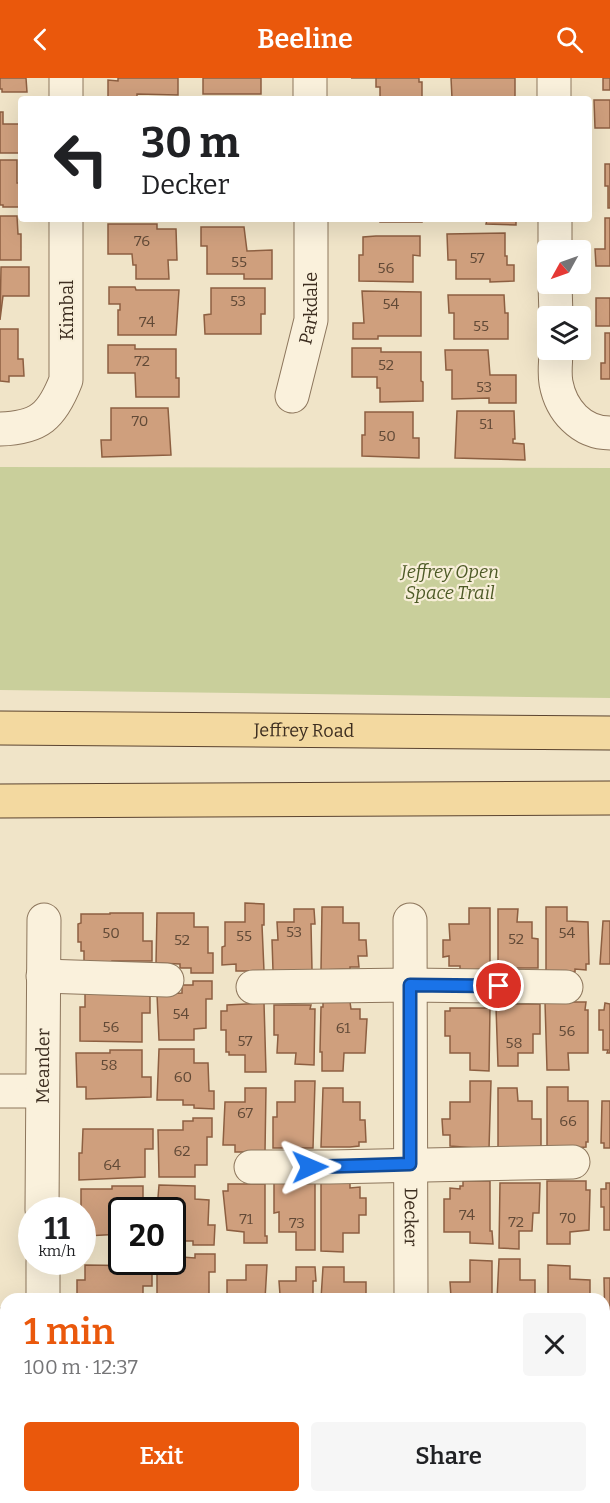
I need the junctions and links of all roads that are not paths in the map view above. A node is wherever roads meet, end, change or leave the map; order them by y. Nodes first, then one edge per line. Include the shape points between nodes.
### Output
1 (66, 78) edge
2 (310, 78) edge
3 (554, 78) edge
4 (66, 96) edge
5 (310, 96) edge
6 (554, 96) edge
7 (66, 222) edge
8 (311, 222) edge
9 (555, 222) edge
10 (555, 240) edge
11 (556, 360) edge
12 (292, 396) dead end
13 (0, 429) edge
14 (610, 433) edge
15 (0, 728) edge
16 (610, 733) edge
17 (610, 798) edge
18 (0, 801) edge
19 (44, 920) dead end
20 (410, 920) dead end
21 (43, 976) junction
22 (168, 980) dead end
23 (410, 985) junction
24 (253, 987) dead end
25 (566, 987) dead end
26 (0, 1091) edge
27 (42, 1091) junction
28 (573, 1162) dead end
29 (410, 1164) junction
30 (251, 1167) dead end
31 (42, 1197) edge
32 (43, 1275) edge
33 (43, 1293) edge
34 (411, 1293) edge

1 - 4 street
2 - 5 street
3 - 6 street
7 - 13 street, Kimbal via 66,380 46,416 30,426
8 - 12 street, Parkdale via 312,320
9 - 10 street
11 - 14 street via 556,383 564,407 579,424 599,433
15 - 16 main road, Jeffrey Road
17 - 18 main road
19 - 21 street, Meander
20 - 23 street, Decker
21 - 22 street
21 - 27 street, Meander
23 - 24 street
23 - 25 street
23 - 29 street, Decker
26 - 27 street
27 - 31 street, Meander
28 - 29 street
29 - 30 street
29 - 34 street, Decker
32 - 33 street

